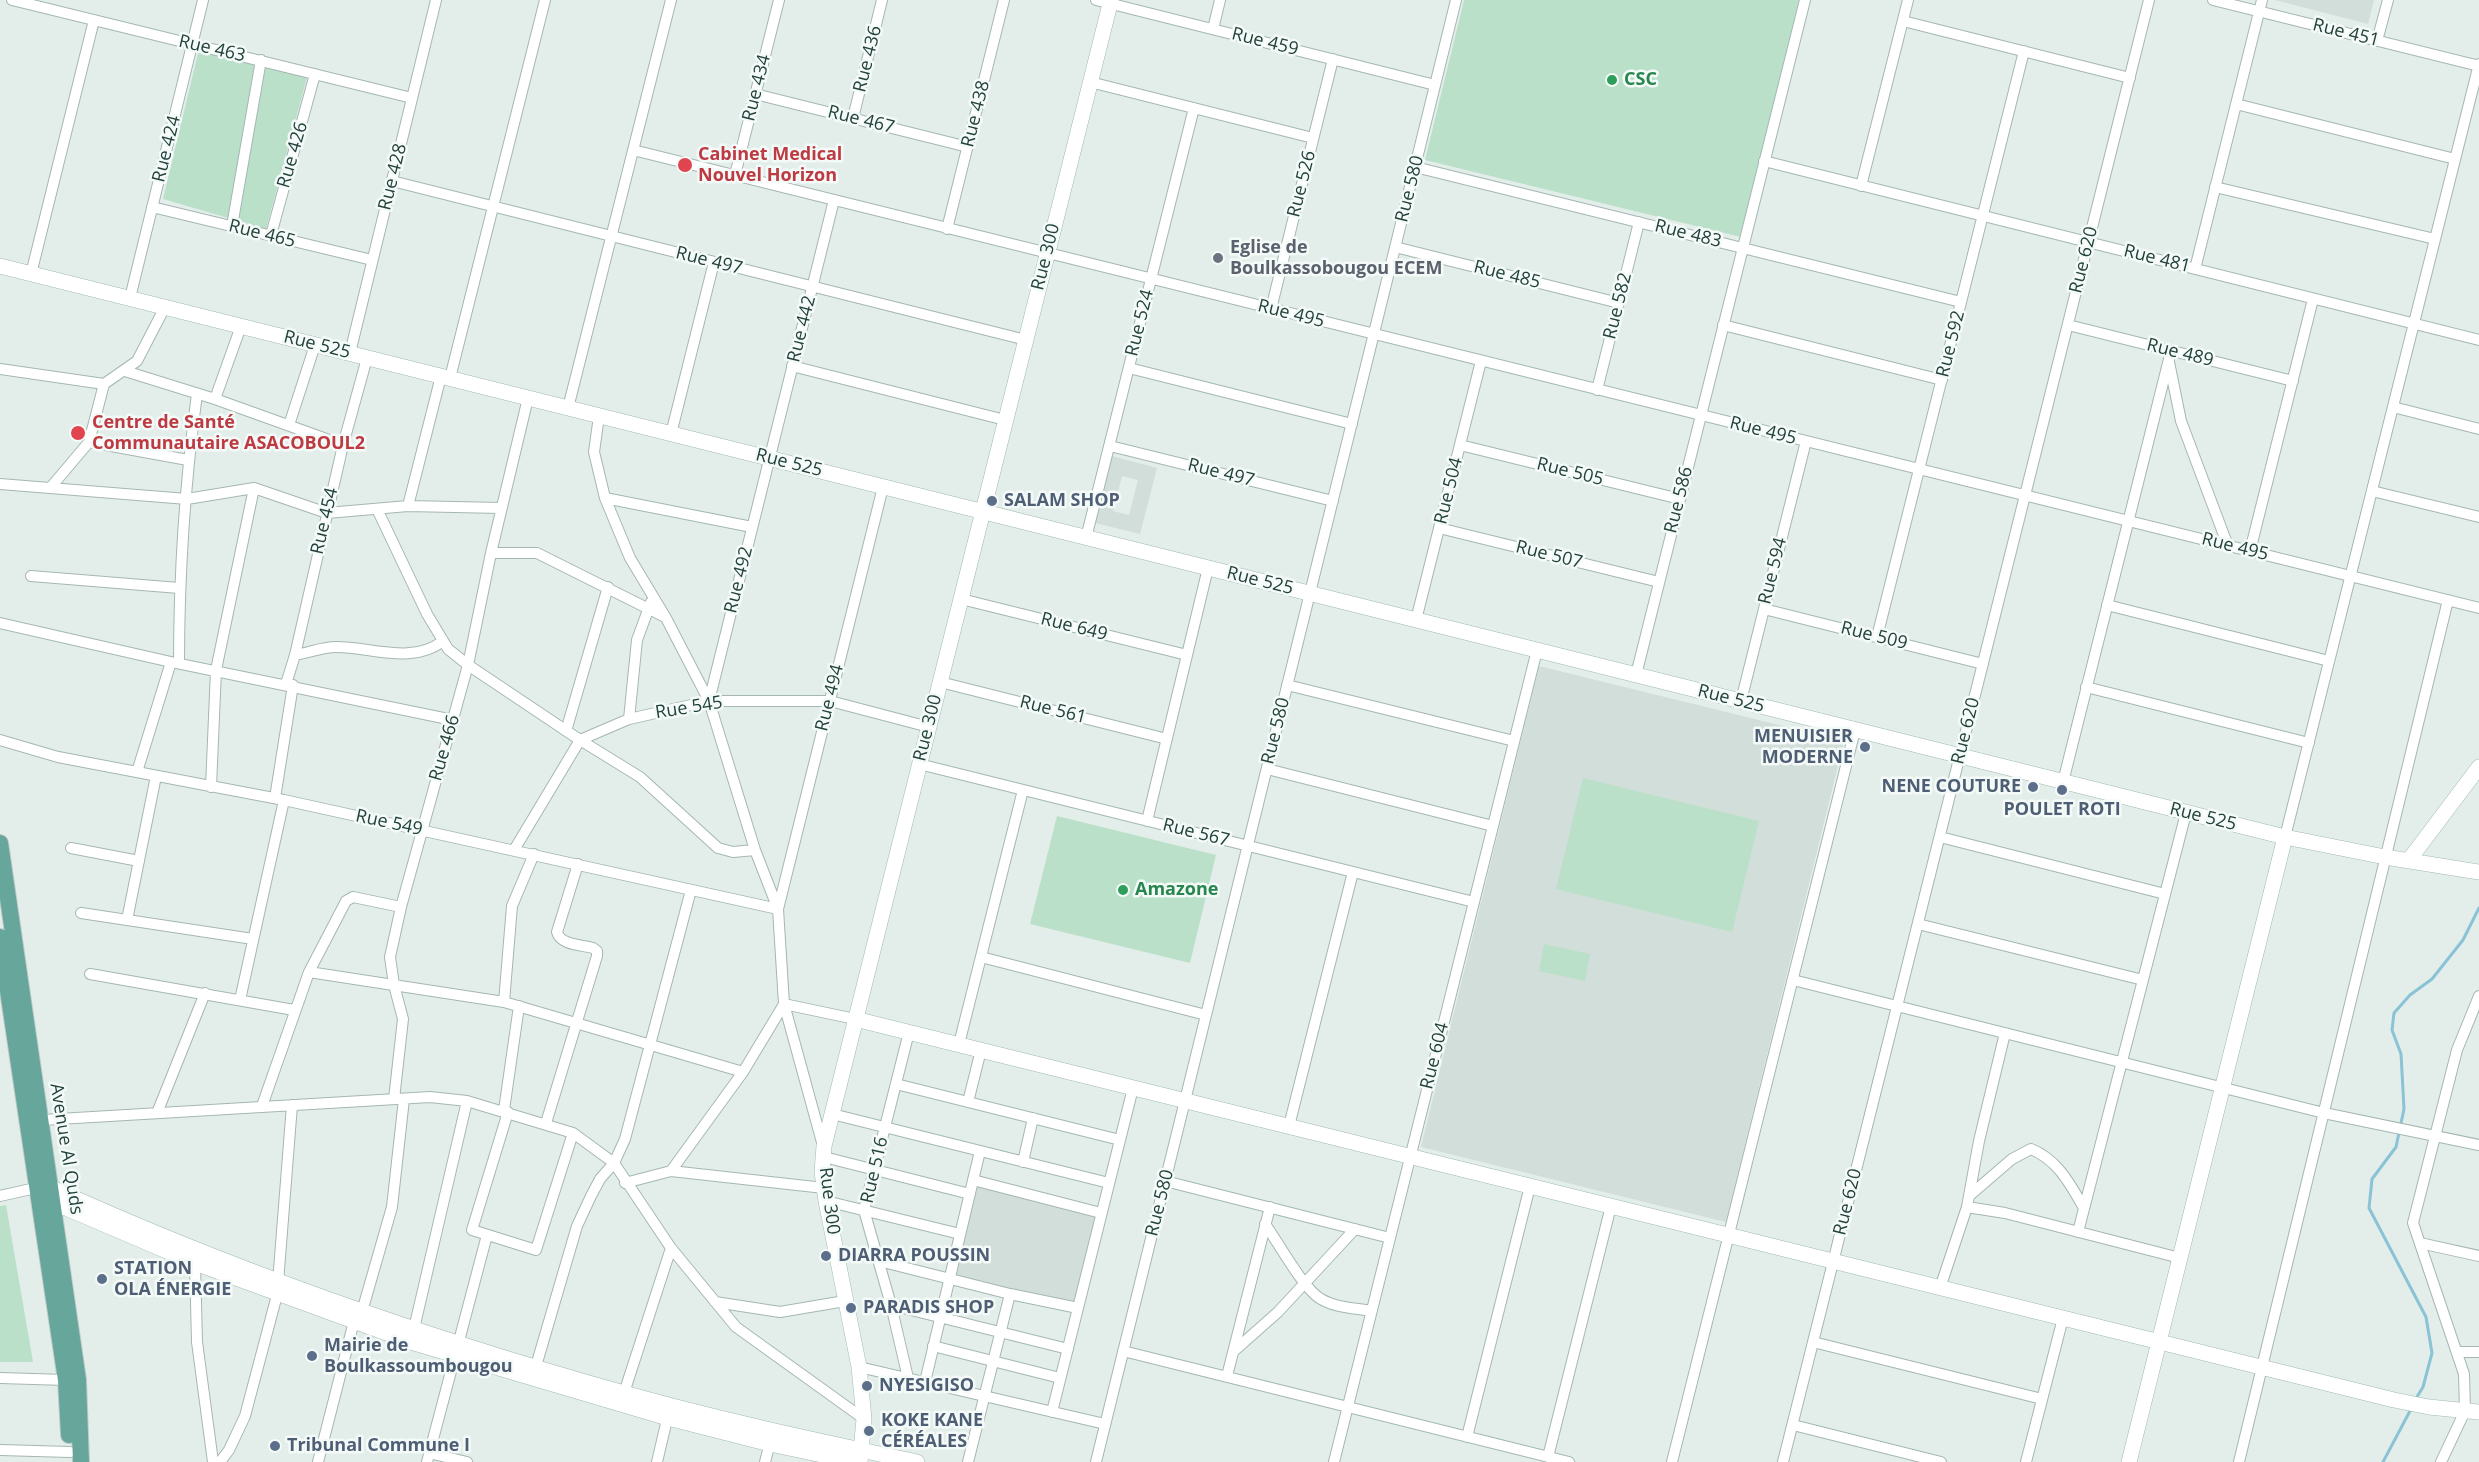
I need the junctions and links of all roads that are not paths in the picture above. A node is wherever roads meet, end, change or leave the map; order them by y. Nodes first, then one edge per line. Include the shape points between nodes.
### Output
1 (12, 0) edge
2 (203, 0) edge
3 (434, 0) edge
4 (545, 0) edge
5 (670, 0) edge
6 (778, 0) edge
7 (882, 0) edge
8 (1004, 0) edge
9 (1220, 0) edge
10 (1456, 0) edge
11 (1805, 0) edge
12 (1908, 0) edge
13 (2150, 0) edge
14 (2213, 0) edge
15 (2262, 0) edge
16 (2388, 0) edge
17 (1105, 1) edge
18 (2259, 12) junction
19 (94, 20) junction
20 (1903, 21) junction
21 (1212, 29) junction
22 (2377, 41) junction
23 (192, 44) junction
24 (2024, 51) junction
25 (1333, 59) junction
26 (261, 60) junction
27 (2479, 65) edge
28 (315, 74) junction
29 (2130, 78) junction
30 (1090, 82) junction
31 (1435, 85) junction
32 (755, 93) junction
33 (412, 98) junction
34 (2236, 104) junction
35 (1194, 108) junction
36 (853, 118) junction
37 (1313, 138) junction
38 (968, 147) junction
39 (633, 150) junction
40 (2455, 159) junction
41 (1764, 161) junction
42 (1415, 167) junction
43 (735, 176) junction
44 (392, 181) junction
45 (1861, 186) junction
46 (2215, 187) junction
47 (834, 200) junction
48 (152, 207) junction
49 (493, 207) junction
50 (1983, 216) junction
51 (1639, 222) junction
52 (232, 226) junction
53 (947, 229) junction
54 (270, 236) junction
55 (611, 236) junction
56 (2435, 239) junction
57 (2089, 242) junction
58 (1395, 248) junction
59 (1743, 248) junction
60 (1047, 254) junction
61 (372, 260) junction
62 (714, 262) junction
63 (0, 266) edge
64 (2195, 269) junction
65 (31, 274) junction
66 (1151, 279) junction
67 (812, 286) junction
68 (130, 298) junction
69 (2313, 299) junction
70 (1961, 302) junction
71 (1619, 303) junction
72 (165, 307) junction
73 (1270, 309) junction
74 (2414, 324) junction
75 (1723, 325) junction
76 (2068, 325) junction
77 (241, 326) junction
78 (1374, 334) junction
79 (1026, 340) junction
80 (2479, 340) edge
81 (315, 345) junction
82 (350, 353) junction
83 (2169, 355) junction
84 (367, 358) junction
85 (1481, 361) junction
86 (792, 366) junction
87 (1129, 368) junction
88 (0, 369) edge
89 (125, 371) junction
90 (445, 377) junction
91 (1942, 380) junction
92 (2293, 381) junction
93 (104, 384) junction
94 (1597, 390) junction
95 (197, 394) junction
96 (528, 398) junction
97 (215, 399) junction
98 (2393, 407) junction
99 (568, 408) junction
100 (1701, 415) junction
101 (599, 416) junction
102 (1005, 420) junction
103 (1352, 424) junction
104 (289, 425) junction
105 (2479, 429) edge
106 (671, 434) junction
107 (1806, 441) junction
108 (89, 442) junction
109 (343, 445) junction
110 (1460, 445) junction
111 (1110, 446) junction
112 (770, 458) junction
113 (188, 460) junction
114 (1919, 469) junction
115 (0, 484) edge
116 (51, 487) junction
117 (883, 487) junction
118 (254, 488) junction
119 (2372, 491) junction
120 (2025, 496) junction
121 (605, 498) junction
122 (187, 499) junction
123 (1680, 499) junction
124 (1333, 501) junction
125 (408, 506) junction
126 (501, 508) junction
127 (377, 509) junction
128 (982, 512) junction
129 (327, 513) junction
130 (2479, 518) edge
131 (2128, 521) junction
132 (752, 527) junction
133 (1439, 528) junction
134 (1086, 538) junction
135 (2228, 546) junction
136 (2250, 551) junction
137 (491, 553) junction
138 (1208, 568) junction
139 (31, 576) dead end
140 (2351, 576) junction
141 (1659, 582) junction
142 (608, 587) junction
143 (179, 588) junction
144 (1310, 594) junction
145 (652, 597) junction
146 (961, 599) junction
147 (2448, 600) junction
148 (2107, 605) junction
149 (648, 608) junction
150 (2479, 608) edge
151 (1764, 609) junction
152 (666, 618) junction
153 (1416, 620) junction
154 (0, 622) edge
155 (1877, 637) junction
156 (443, 641) junction
157 (1537, 650) junction
158 (295, 655) junction
159 (1187, 655) junction
160 (2329, 661) junction
161 (175, 662) junction
162 (1983, 664) junction
163 (468, 665) junction
164 (216, 670) junction
165 (1636, 675) junction
166 (940, 682) junction
167 (289, 685) junction
168 (1287, 685) junction
169 (2086, 687) junction
170 (708, 701) junction
171 (830, 701) junction
172 (1741, 701) junction
173 (629, 719) junction
174 (453, 720) junction
175 (928, 727) junction
176 (1856, 730) junction
177 (566, 731) junction
178 (1167, 739) junction
179 (0, 740) edge
180 (580, 740) junction
181 (1514, 741) junction
182 (2309, 743) junction
183 (1960, 756) junction
184 (919, 764) junction
185 (2479, 767) edge
186 (1267, 770) junction
187 (137, 772) junction
188 (156, 776) junction
189 (2063, 782) junction
190 (211, 787) junction
191 (1023, 790) junction
192 (279, 799) junction
193 (2186, 813) junction
194 (1147, 821) junction
195 (1493, 826) junction
196 (422, 830) junction
197 (1940, 837) junction
198 (2285, 837) junction
199 (0, 843) edge
200 (1248, 846) junction
201 (71, 848) dead end
202 (514, 850) junction
203 (755, 850) junction
204 (534, 854) junction
205 (2385, 857) junction
206 (2409, 860) junction
207 (139, 861) junction
208 (578, 864) junction
209 (2476, 871) edge
210 (1353, 872) junction
211 (692, 890) junction
212 (2165, 894) junction
213 (1474, 902) junction
214 (401, 907) junction
215 (778, 909) junction
216 (81, 913) dead end
217 (127, 920) junction
218 (1918, 924) junction
219 (0, 937) edge
220 (253, 939) junction
221 (981, 957) junction
222 (309, 972) junction
223 (90, 974) dead end
224 (1793, 980) junction
225 (2143, 980) junction
226 (394, 985) junction
227 (205, 993) junction
228 (2479, 996) edge
229 (240, 1000) junction
230 (504, 1002) junction
231 (784, 1004) junction
232 (519, 1006) junction
233 (1897, 1006) junction
234 (294, 1010) junction
235 (1206, 1015) junction
236 (855, 1019) junction
237 (577, 1023) junction
238 (909, 1032) junction
239 (2006, 1033) junction
240 (650, 1044) junction
241 (959, 1044) junction
242 (981, 1050) junction
243 (2122, 1062) junction
244 (743, 1072) junction
245 (896, 1084) junction
246 (2223, 1087) junction
247 (1133, 1088) junction
248 (399, 1099) junction
249 (1185, 1100) junction
250 (467, 1101) junction
251 (968, 1102) junction
252 (292, 1105) junction
253 (262, 1106) junction
254 (506, 1111) junction
255 (157, 1113) junction
256 (2324, 1113) junction
257 (832, 1114) junction
258 (1033, 1118) junction
259 (42, 1120) junction
260 (546, 1123) junction
261 (1290, 1126) junction
262 (885, 1127) junction
263 (573, 1133) junction
264 (2436, 1135) junction
265 (1120, 1140) junction
266 (2479, 1145) edge
267 (980, 1151) junction
268 (824, 1152) junction
269 (1410, 1156) junction
270 (1023, 1162) junction
271 (614, 1163) junction
272 (874, 1170) junction
273 (671, 1171) junction
274 (973, 1180) junction
275 (1165, 1181) junction
276 (625, 1183) junction
277 (1109, 1183) junction
278 (1530, 1186) junction
279 (43, 1193) junction
280 (825, 1194) junction
281 (970, 1194) junction
282 (0, 1196) edge
283 (1968, 1202) junction
284 (1611, 1206) junction
285 (1270, 1207) junction
286 (2084, 1208) junction
287 (864, 1210) junction
288 (1101, 1213) junction
289 (1265, 1224) junction
290 (1355, 1229) junction
291 (2078, 1232) junction
292 (960, 1234) junction
293 (487, 1235) junction
294 (1729, 1235) junction
295 (1390, 1238) junction
296 (2420, 1243) junction
297 (671, 1248) junction
298 (2479, 1257) edge
299 (2180, 1258) junction
300 (879, 1261) junction
301 (1833, 1261) junction
302 (195, 1263) junction
303 (949, 1279) junction
304 (1305, 1284) junction
305 (1940, 1288) junction
306 (278, 1289) junction
307 (1010, 1294) junction
308 (846, 1301) junction
309 (715, 1302) junction
310 (891, 1305) junction
311 (1078, 1308) junction
312 (1371, 1311) junction
313 (940, 1317) junction
314 (2062, 1318) junction
315 (358, 1322) junction
316 (1001, 1333) junction
317 (412, 1336) junction
318 (1813, 1342) junction
319 (2159, 1342) junction
320 (933, 1346) junction
321 (455, 1349) junction
322 (1068, 1349) junction
323 (1123, 1351) junction
324 (1234, 1351) junction
325 (2457, 1352) junction
326 (2479, 1353) edge
327 (994, 1361) junction
328 (536, 1366) junction
329 (859, 1367) junction
330 (2262, 1367) junction
331 (1227, 1376) junction
332 (0, 1378) edge
333 (908, 1378) junction
334 (1060, 1378) junction
335 (66, 1380) junction
336 (925, 1382) junction
337 (624, 1393) junction
338 (985, 1396) junction
339 (2042, 1399) junction
340 (1347, 1407) junction
341 (2472, 1411) edge
342 (669, 1412) junction
343 (1052, 1412) junction
344 (864, 1419) junction
345 (1105, 1425) junction
346 (1792, 1425) junction
347 (771, 1437) junction
348 (1467, 1437) junction
349 (0, 1450) edge
350 (428, 1457) edge
351 (1548, 1457) junction
352 (860, 1458) edge
353 (73, 1459) edge
354 (1914, 1459) edge
355 (213, 1462) edge
356 (220, 1462) edge
357 (318, 1462) edge
358 (467, 1462) edge
359 (657, 1462) edge
360 (765, 1462) edge
361 (917, 1462) edge
362 (968, 1462) edge
363 (1096, 1462) edge
364 (1334, 1462) edge
365 (1569, 1462) edge
366 (1672, 1462) edge
367 (1783, 1462) edge
368 (1941, 1462) edge
369 (2026, 1462) edge
370 (2129, 1462) edge
371 (2239, 1462) edge
372 (2441, 1462) edge

1 - 19 street, Rue 463
2 - 23 street, Rue 424
3 - 33 street, Rue 428
4 - 49 street
5 - 39 street
6 - 32 street, Rue 434
7 - 36 street, Rue 436
8 - 38 street, Rue 438
9 - 21 street
10 - 31 street, Rue 580
11 - 41 street, Rue 586
12 - 20 street
13 - 29 street, Rue 620
14 - 18 street, Rue 451
15 - 18 street
16 - 22 street
17 - 21 street, Rue 459
17 - 30 street, Rue 300
18 - 22 street, Rue 451
18 - 34 street
19 - 23 street, Rue 463
19 - 65 street
20 - 24 street
20 - 45 street
21 - 25 street, Rue 459
22 - 27 street, Rue 451
23 - 26 street, Rue 463
23 - 48 street, Rue 424
24 - 29 street
24 - 50 street, Rue 592
25 - 31 street, Rue 459
25 - 37 street, Rue 526
26 - 28 street, Rue 463
26 - 52 street
27 - 40 street
28 - 33 street, Rue 463
28 - 54 street, Rue 426
29 - 57 street, Rue 620
30 - 35 street
30 - 60 street, Rue 300
31 - 42 street, Rue 580
32 - 36 street, Rue 467
32 - 43 street, Rue 434
33 - 44 street, Rue 428
34 - 40 street
34 - 46 street
35 - 37 street
35 - 66 street, Rue 524
36 - 38 street, Rue 467
37 - 73 street, Rue 526
38 - 53 street, Rue 438
39 - 43 street, Rue 495
39 - 55 street
40 - 56 street
41 - 45 street, Rue 481
41 - 59 street, Rue 586
42 - 51 street, Rue 483
42 - 58 street, Rue 580
43 - 47 street, Rue 495
44 - 49 street, Rue 497
44 - 61 street, Rue 428
45 - 50 street, Rue 481
46 - 56 street
46 - 64 street
47 - 53 street, Rue 495
47 - 67 street, Rue 442
48 - 52 street, Rue 465
48 - 68 street, Rue 424
49 - 55 street, Rue 497
49 - 90 street
50 - 57 street, Rue 481
50 - 70 street, Rue 592
51 - 59 street, Rue 483
51 - 71 street, Rue 582
52 - 54 street, Rue 465
53 - 60 street, Rue 495
54 - 61 street, Rue 465
55 - 62 street, Rue 497
55 - 99 street
56 - 74 street
57 - 64 street, Rue 481
57 - 76 street, Rue 620
58 - 71 street, Rue 485
58 - 78 street, Rue 580
59 - 70 street, Rue 483
59 - 75 street, Rue 586
60 - 66 street, Rue 495
60 - 79 street, Rue 300
61 - 82 street, Rue 428
62 - 67 street, Rue 497
62 - 106 street
63 - 65 street, Rue 525
64 - 69 street, Rue 481
65 - 68 street, Rue 525
66 - 73 street, Rue 495
66 - 87 street, Rue 524
67 - 79 street, Rue 497
67 - 86 street, Rue 442
68 - 72 street, Rue 525
69 - 74 street, Rue 481
69 - 92 street
70 - 91 street, Rue 592
71 - 94 street, Rue 582
72 - 77 street, Rue 525
72 - 89 street via 137,361
73 - 78 street, Rue 495
74 - 80 street, Rue 481
74 - 98 street
75 - 91 street
75 - 100 street, Rue 586
76 - 83 street, Rue 489
76 - 120 street, Rue 620
77 - 81 street, Rue 525
77 - 97 street
78 - 85 street, Rue 495
78 - 103 street, Rue 580
79 - 102 street, Rue 300
81 - 82 street, Rue 525
81 - 104 street
82 - 84 street, Rue 525
83 - 92 street, Rue 489
83 - 131 street
83 - 135 street via 2181,421
84 - 90 street, Rue 525
84 - 109 street, Rue 454
85 - 94 street, Rue 495
85 - 110 street, Rue 504
86 - 102 street
86 - 112 street, Rue 442
87 - 103 street
87 - 111 street, Rue 524
88 - 93 street
89 - 93 street
89 - 95 street
90 - 96 street, Rue 525
90 - 125 street
91 - 114 street, Rue 592
92 - 136 street
93 - 108 street
94 - 100 street, Rue 495
95 - 97 street
95 - 113 street
96 - 99 street, Rue 525
96 - 126 street, Rue 466
97 - 104 street
98 - 105 street
98 - 119 street
99 - 101 street, Rue 525
100 - 107 street, Rue 495
100 - 123 street, Rue 586
101 - 106 street, Rue 525
101 - 121 street via 594,452
102 - 128 street, Rue 300
103 - 124 street, Rue 580
104 - 109 street
106 - 112 street, Rue 525
107 - 114 street, Rue 495
107 - 151 street, Rue 594
108 - 113 street
108 - 116 street
109 - 129 street, Rue 454
110 - 123 street, Rue 505
110 - 133 street, Rue 504
111 - 124 street, Rue 497
111 - 134 street, Rue 524
112 - 117 street, Rue 525
112 - 132 street, Rue 492
113 - 122 street
114 - 120 street, Rue 495
114 - 155 street, Rue 592
115 - 116 street
116 - 122 street
117 - 128 street, Rue 525
117 - 171 street, Rue 494
118 - 122 street
118 - 129 street
118 - 164 street
119 - 130 street
119 - 140 street
120 - 131 street, Rue 495
120 - 162 street, Rue 620
121 - 132 street
121 - 145 street via 630,558
122 - 143 street
123 - 141 street, Rue 586
124 - 144 street, Rue 580
125 - 126 street
125 - 127 street
126 - 137 street, Rue 466
127 - 129 street
127 - 156 street
128 - 134 street, Rue 525
128 - 146 street, Rue 300
129 - 158 street, Rue 454
131 - 135 street, Rue 495
131 - 148 street
132 - 170 street, Rue 492
133 - 141 street, Rue 507
133 - 153 street, Rue 504
134 - 138 street, Rue 525
135 - 136 street, Rue 495
136 - 140 street, Rue 495
137 - 142 street via 537,553
137 - 163 street, Rue 466
138 - 144 street, Rue 525
138 - 159 street
139 - 143 street
140 - 147 street, Rue 495
140 - 160 street
141 - 165 street, Rue 586
142 - 149 street
142 - 177 street
143 - 161 street
144 - 153 street, Rue 525
144 - 168 street, Rue 580
145 - 149 street
145 - 152 street
146 - 159 street, Rue 649
146 - 166 street, Rue 300
147 - 150 street, Rue 495
147 - 205 street
148 - 160 street
148 - 169 street
149 - 152 street
149 - 173 street via 637,640
151 - 155 street, Rue 509
151 - 172 street, Rue 594
152 - 170 street
153 - 157 street, Rue 525
154 - 161 street
155 - 162 street, Rue 509
156 - 158 street via 432,650 410,655 332,647
156 - 163 street
157 - 165 street, Rue 525
157 - 181 street, Rue 604
158 - 167 street, Rue 454
159 - 178 street
160 - 182 street
161 - 164 street
161 - 187 street
162 - 183 street, Rue 620
163 - 174 street, Rue 466
163 - 177 street
164 - 167 street
164 - 190 street
165 - 172 street, Rue 525
166 - 175 street, Rue 300
166 - 178 street, Rue 561
167 - 174 street
167 - 192 street, Rue 454
168 - 181 street
168 - 186 street, Rue 580
169 - 182 street
169 - 189 street
170 - 171 street, Rue 545
170 - 173 street, Rue 545
170 - 203 street
171 - 175 street, Rue 545
171 - 215 street, Rue 494
172 - 176 street, Rue 525
173 - 180 street, Rue 545
174 - 196 street, Rue 466
175 - 184 street, Rue 300
176 - 183 street, Rue 525
176 - 224 street
177 - 180 street
178 - 194 street
179 - 187 street, Rue 549 via 58,757
180 - 202 street
180 - 203 street via 640,777 718,848 733,852
181 - 195 street, Rue 604
182 - 198 street
183 - 189 street, Rue 525
183 - 197 street, Rue 620
184 - 191 street, Rue 567
184 - 236 street, Rue 300
185 - 206 street
186 - 195 street
186 - 200 street, Rue 580
187 - 188 street, Rue 549
188 - 190 street, Rue 549
188 - 207 street
189 - 193 street, Rue 525
190 - 192 street, Rue 549
191 - 194 street, Rue 567
191 - 221 street
192 - 196 street, Rue 549
192 - 220 street, Rue 454
193 - 198 street, Rue 525
193 - 212 street
194 - 200 street, Rue 567
195 - 213 street, Rue 604
196 - 202 street, Rue 549
196 - 214 street, Rue 466
197 - 212 street
197 - 218 street, Rue 620
198 - 205 street, Rue 525
198 - 246 street
199 - 259 main road, Avenue Al Quds
200 - 210 street, Rue 567
200 - 235 street, Rue 580
201 - 207 street
202 - 204 street, Rue 549
203 - 215 street
204 - 208 street, Rue 549
204 - 230 street via 512,906
205 - 206 street, Rue 525
205 - 256 street
206 - 209 street, Rue 525
207 - 217 street
208 - 211 street, Rue 549
208 - 237 street via 557,932 562,941 597,951
210 - 213 street, Rue 567
210 - 261 street
211 - 215 street, Rue 549
211 - 240 street
212 - 225 street
213 - 269 street, Rue 604
214 - 222 street via 349,898
214 - 226 street, Rue 466 via 390,957
215 - 231 street
216 - 217 street
217 - 220 street
218 - 225 street
218 - 233 street, Rue 620
219 - 279 main road, Avenue Al Quds
220 - 229 street, Rue 454
221 - 235 street
221 - 241 street
222 - 226 street
222 - 234 street
223 - 227 street
224 - 233 street
224 - 294 street
225 - 243 street
226 - 230 street
226 - 248 street, Rue 466 via 403,1019
227 - 229 street
227 - 255 street
228 - 264 street via 2457,1050
229 - 234 street
230 - 232 street
231 - 236 street
231 - 244 street
231 - 268 street
232 - 237 street
232 - 254 street
233 - 239 street
233 - 301 street, Rue 620
234 - 253 street
235 - 249 street, Rue 580
236 - 238 street
236 - 257 street, Rue 300
237 - 240 street
237 - 260 street
238 - 241 street
238 - 245 street, Rue 516
239 - 243 street
239 - 283 street
240 - 244 street
240 - 271 street via 625,1139
241 - 242 street
242 - 247 street
242 - 251 street
243 - 246 street
243 - 286 street
244 - 273 street
245 - 251 street
245 - 262 street, Rue 516
246 - 256 street
246 - 299 street
247 - 249 street
247 - 265 street
248 - 250 street
248 - 252 street
248 - 315 street, Rue 466 via 392,1207
249 - 261 street
249 - 275 street, Rue 580
250 - 254 street
250 - 317 street
251 - 258 street
252 - 253 street
252 - 306 street
253 - 255 street
254 - 260 street
254 - 293 street via 472,1230
255 - 259 street
256 - 264 street
256 - 330 street
257 - 262 street
257 - 268 street, Rue 300
258 - 265 street
258 - 270 street
259 - 279 main road, Avenue Al Quds
260 - 263 street
261 - 269 street
262 - 267 street
262 - 272 street, Rue 516
263 - 271 street
263 - 293 street via 536,1250
264 - 266 street
264 - 296 street via 2413,1223
265 - 277 street
267 - 270 street
267 - 274 street
268 - 272 street
268 - 280 street, Rue 300
269 - 278 street
269 - 295 street, Rue 604
270 - 277 street
271 - 276 street
271 - 328 street via 600,1179 577,1226
272 - 281 street
272 - 287 street, Rue 516
273 - 276 street
273 - 280 street
274 - 281 street
274 - 288 street
275 - 285 street
275 - 323 street, Rue 580
276 - 297 street
277 - 288 street
278 - 284 street
278 - 348 street
279 - 282 street
279 - 302 street
279 - 306 street via 128,1222
279 - 335 main road, Avenue Al Quds
279 - 353 main road, Avenue Al Quds via 78,1380
280 - 287 street
280 - 308 street, Rue 300
281 - 292 street
283 - 286 street via 2012,1159 2031,1149 2045,1155 2065,1175
283 - 291 street
283 - 305 street
284 - 294 street
284 - 351 street
285 - 289 street
285 - 290 street
286 - 291 street
287 - 292 street
287 - 300 street, Rue 516
288 - 311 street
289 - 304 street
289 - 324 street
290 - 295 street
290 - 304 street
291 - 299 street
292 - 303 street
293 - 321 street
294 - 301 street
294 - 366 street
295 - 312 street, Rue 604
296 - 298 street
296 - 325 street
297 - 309 street
297 - 337 street
299 - 319 street
300 - 303 street
300 - 310 street, Rue 516
301 - 305 street
301 - 318 street, Rue 620
302 - 306 street
302 - 355 street via 197,1342
303 - 307 street
303 - 313 street
304 - 312 street via 1321,1299
304 - 324 street
305 - 314 street
306 - 315 street
306 - 356 street via 245,1416
307 - 311 street
307 - 316 street
308 - 309 street via 780,1312
308 - 329 street, Rue 300
309 - 344 street via 736,1326
310 - 313 street
310 - 333 street, Rue 516
311 - 322 street
312 - 340 street, Rue 604
313 - 316 street
313 - 320 street
314 - 319 street
314 - 339 street
315 - 317 street
315 - 357 street, Rue 466
316 - 322 street
316 - 327 street
317 - 321 street
318 - 339 street
318 - 346 street, Rue 620
319 - 330 street
319 - 370 street
320 - 327 street
320 - 336 street
321 - 328 street
321 - 342 street
321 - 350 street
322 - 334 street
323 - 331 street
323 - 345 street, Rue 580
324 - 331 street
325 - 326 street
325 - 341 street
327 - 334 street
327 - 338 street
328 - 337 street
329 - 333 street
329 - 344 street, Rue 300
330 - 341 street via 2394,1400
330 - 371 street
331 - 340 street
332 - 335 street
333 - 336 street
334 - 343 street
335 - 353 main road, Avenue Al Quds
336 - 338 street
337 - 342 street
338 - 343 street
338 - 362 street
339 - 369 street
340 - 348 street
340 - 364 street, Rue 604
341 - 372 street
342 - 347 street
342 - 359 street
343 - 345 street
344 - 352 street, Rue 300
345 - 363 street, Rue 580
346 - 354 street
346 - 367 street, Rue 620
347 - 352 street
347 - 360 street
348 - 351 street
349 - 353 street
350 - 358 street
351 - 365 street
352 - 361 street
354 - 368 street

